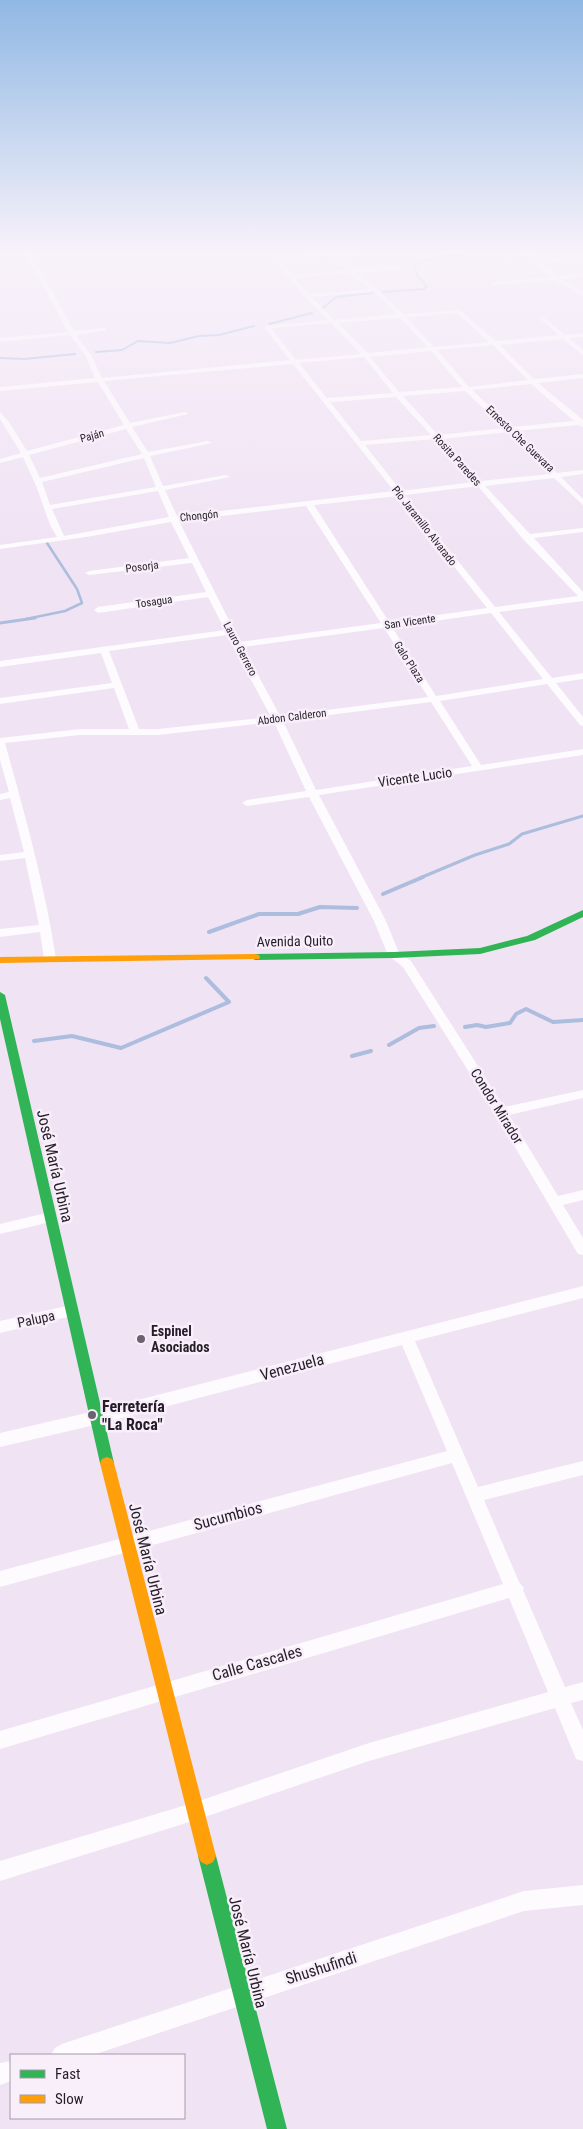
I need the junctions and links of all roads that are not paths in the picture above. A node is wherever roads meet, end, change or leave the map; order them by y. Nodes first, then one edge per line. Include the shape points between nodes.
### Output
1 (83, 348) edge
2 (284, 348) edge
3 (360, 348) edge
4 (454, 348) edge
5 (498, 348) edge
6 (434, 350) junction
7 (366, 356) junction
8 (295, 363) junction
9 (583, 376) edge
10 (99, 379) junction
11 (533, 382) junction
12 (467, 388) junction
13 (0, 389) edge
14 (398, 395) junction
15 (325, 400) junction
16 (0, 414) edge
17 (185, 414) dead end
18 (582, 423) edge
19 (129, 426) junction
20 (511, 430) junction
21 (437, 437) junction
22 (208, 443) dead end
23 (360, 443) junction
24 (24, 455) junction
25 (146, 455) junction
26 (0, 461) edge
27 (583, 472) edge
28 (556, 475) junction
29 (226, 477) dead end
30 (38, 481) junction
31 (478, 484) junction
32 (161, 489) junction
33 (400, 494) junction
34 (583, 503) edge
35 (309, 504) junction
36 (47, 508) junction
37 (174, 518) junction
38 (583, 530) edge
39 (526, 537) junction
40 (62, 538) junction
41 (0, 547) edge
42 (194, 560) junction
43 (88, 573) dead end
44 (211, 594) junction
45 (583, 598) edge
46 (98, 610) dead end
47 (490, 610) junction
48 (386, 625) junction
49 (230, 632) junction
50 (237, 645) junction
51 (104, 649) junction
52 (0, 664) edge
53 (583, 676) edge
54 (551, 682) junction
55 (117, 685) junction
56 (433, 700) junction
57 (0, 701) edge
58 (277, 719) junction
59 (583, 723) edge
60 (135, 732) junction
61 (0, 741) edge
62 (583, 752) edge
63 (478, 768) junction
64 (312, 792) junction
65 (14, 794) junction
66 (0, 796) edge
67 (247, 802) dead end
68 (30, 854) junction
69 (0, 858) edge
70 (583, 913) edge
71 (583, 926) edge
72 (46, 928) junction
73 (0, 933) edge
74 (394, 954) junction
75 (50, 959) junction
76 (0, 960) edge
77 (407, 964) junction
78 (0, 968) edge
79 (0, 995) edge
80 (583, 1094) edge
81 (501, 1112) junction
82 (583, 1195) edge
83 (556, 1202) junction
84 (50, 1217) junction
85 (0, 1229) edge
86 (583, 1250) edge
87 (583, 1292) edge
88 (72, 1311) junction
89 (0, 1327) edge
90 (406, 1337) junction
91 (95, 1418) junction
92 (0, 1440) edge
93 (457, 1455) junction
94 (583, 1468) edge
95 (475, 1495) junction
96 (127, 1543) junction
97 (0, 1579) edge
98 (515, 1588) junction
99 (165, 1690) junction
100 (583, 1691) edge
101 (560, 1698) junction
102 (0, 1740) edge
103 (583, 1752) edge
104 (196, 1811) junction
105 (0, 1871) edge
106 (583, 1895) edge
107 (242, 1994) junction
108 (65, 2054) edge
109 (276, 2129) edge

1 - 10 street, Lauro Gerrero
2 - 8 street, Pío Jaramillo Alvarado
3 - 7 street, Rosita Paredes
4 - 6 street
5 - 11 street
6 - 7 street
6 - 12 street, Ernesto Che Guevara
7 - 8 street
7 - 14 street, Rosita Paredes
8 - 10 street
8 - 15 street, Pío Jaramillo Alvarado
9 - 11 street
10 - 13 street
10 - 19 street, Lauro Gerrero
11 - 12 street
11 - 18 street
12 - 14 street
12 - 20 street, Ernesto Che Guevara
14 - 15 street
14 - 21 street, Rosita Paredes
15 - 23 street, Pío Jaramillo Alvarado
16 - 24 street
17 - 19 street, Paján
18 - 20 street
19 - 24 street, Paján
19 - 25 street, Lauro Gerrero
20 - 21 street
20 - 28 street, Ernesto Che Guevara
21 - 23 street
21 - 31 street, Rosita Paredes
22 - 25 street
23 - 33 street, Pío Jaramillo Alvarado
24 - 26 street, Paján
24 - 30 street
25 - 30 street
25 - 32 street, Lauro Gerrero
27 - 28 street, Chongón
28 - 31 street, Chongón
28 - 34 street, Ernesto Che Guevara
29 - 32 street
30 - 36 street
31 - 33 street, Chongón
31 - 39 street, Rosita Paredes
32 - 36 street
32 - 37 street, Lauro Gerrero
33 - 35 street, Chongón
33 - 47 street, Pío Jaramillo Alvarado
35 - 37 street, Chongón
35 - 48 street, Galo Plaza
36 - 40 street
37 - 40 street, Chongón
37 - 42 street, Lauro Gerrero
38 - 39 street
39 - 45 street, Rosita Paredes
40 - 41 street, Chongón
42 - 43 street, Posorja
42 - 44 street, Lauro Gerrero
44 - 46 street, Tosagua
44 - 49 street, Lauro Gerrero
45 - 47 street, San Vicente
47 - 48 street, San Vicente
47 - 54 street, Pío Jaramillo Alvarado
48 - 50 street, San Vicente
48 - 56 street, Galo Plaza
49 - 50 street, Lauro Gerrero
49 - 51 street
50 - 58 street, Lauro Gerrero
51 - 52 street
51 - 55 street
53 - 54 street, Abdon Calderon
54 - 56 street, Abdon Calderon
54 - 59 street, Pío Jaramillo Alvarado
55 - 57 street
55 - 60 street
56 - 58 street, Abdon Calderon
56 - 63 street, Galo Plaza
58 - 60 street, Abdon Calderon
58 - 64 street, Lauro Gerrero
60 - 61 street, Abdon Calderon via 80,732
61 - 65 street
62 - 63 street, Vicente Lucio
63 - 64 street, Vicente Lucio
64 - 67 street, Vicente Lucio
64 - 74 street, Lauro Gerrero
65 - 66 street
65 - 68 street
68 - 69 street
68 - 72 street
70 - 74 main road, Avenida Quito via 506,946 480,951
71 - 77 main road, Avenida Quito via 510,956
72 - 73 street
72 - 75 street
74 - 75 main road, Avenida Quito
74 - 77 street, Lauro Gerrero
75 - 76 main road, Avenida Quito
77 - 78 main road, Avenida Quito
77 - 81 street, Condor Mirador
79 - 84 main road, José María Urbina
80 - 81 street
81 - 83 street, Condor Mirador
82 - 83 street
83 - 86 street, Condor Mirador
84 - 85 street
84 - 88 main road, José María Urbina
87 - 90 street, Venezuela
88 - 89 street, Palupa
88 - 91 main road, José María Urbina
90 - 91 street, Venezuela
90 - 93 street
91 - 92 street, Venezuela
91 - 96 main road, José María Urbina
93 - 95 street
93 - 96 street, Sucumbios
94 - 95 street
95 - 98 street
96 - 97 street, Sucumbios
96 - 99 main road, José María Urbina
98 - 99 street, Calle Cascales
98 - 101 street
99 - 102 street, Calle Cascales
99 - 104 main road, José María Urbina
100 - 101 street
101 - 103 street
101 - 104 street via 368,1752
104 - 105 street
104 - 107 main road, José María Urbina
106 - 107 street, Shushufindi via 524,1901
107 - 108 street, Shushufindi
107 - 109 main road, José María Urbina

